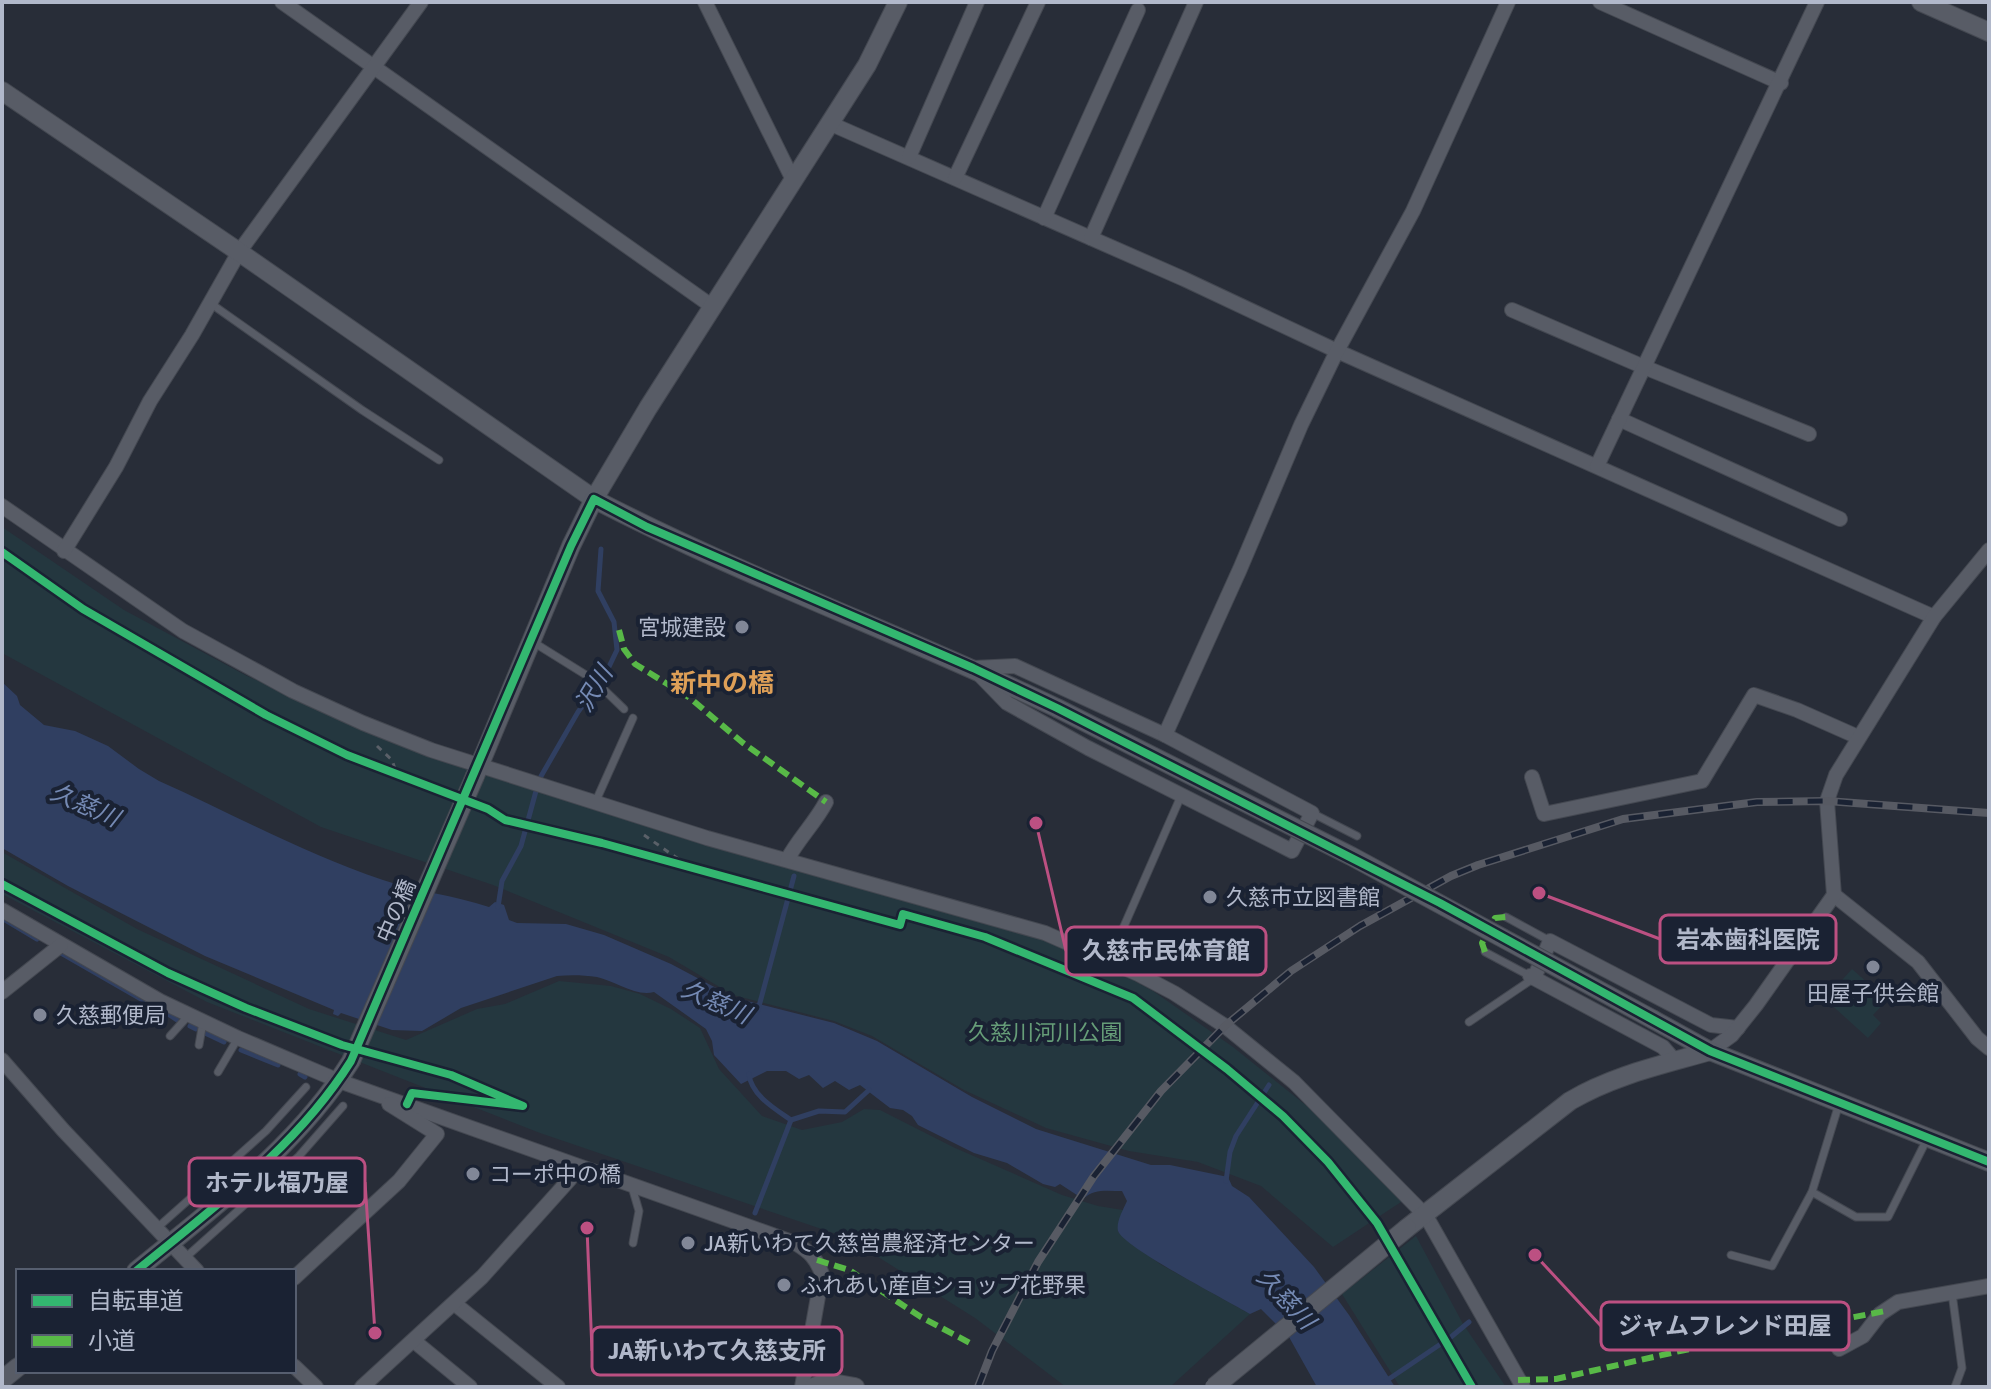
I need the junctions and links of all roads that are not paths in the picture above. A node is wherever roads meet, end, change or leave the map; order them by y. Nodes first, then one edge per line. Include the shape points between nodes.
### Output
1 (282, 2) edge
2 (421, 2) edge
3 (705, 2) edge
4 (898, 2) edge
5 (977, 2) edge
6 (1038, 2) edge
7 (1196, 2) edge
8 (1508, 2) edge
9 (1600, 2) edge
10 (1817, 2) edge
11 (1921, 2) edge
12 (1138, 10) dead end
13 (1989, 32) edge
14 (373, 68) junction
15 (1781, 83) junction
16 (2, 91) edge
17 (829, 123) junction
18 (909, 157) junction
19 (955, 178) junction
20 (793, 180) junction
21 (1044, 218) junction
22 (1091, 238) junction
23 (239, 252) junction
24 (210, 303) junction
25 (713, 307) junction
26 (1512, 310) dead end
27 (1337, 351) junction
28 (1644, 367) junction
29 (1619, 419) junction
30 (1809, 434) dead end
31 (439, 460) dead end
32 (1597, 466) junction
33 (594, 499) junction
34 (2, 506) edge
35 (1840, 519) dead end
36 (1989, 550) edge
37 (64, 551) junction
38 (1934, 617) junction
39 (531, 641) junction
40 (973, 668) junction
41 (624, 709) dead end
42 (633, 718) dead end
43 (1165, 735) junction
44 (1858, 737) junction
45 (477, 770) junction
46 (1532, 777) dead end
47 (1181, 796) junction
48 (826, 802) dead end
49 (595, 803) junction
50 (1312, 813) junction
51 (1357, 836) dead end
52 (787, 860) junction
53 (1834, 895) junction
54 (2, 910) edge
55 (1506, 917) dead end
56 (1550, 941) junction
57 (61, 945) junction
58 (1485, 952) dead end
59 (1138, 974) junction
60 (1532, 977) junction
61 (2, 992) edge
62 (164, 1003) junction
63 (189, 1015) junction
64 (144, 1020) dead end
65 (203, 1022) junction
66 (1469, 1022) dead end
67 (1738, 1028) junction
68 (170, 1036) dead end
69 (238, 1038) junction
70 (199, 1045) dead end
71 (1989, 1048) edge
72 (1710, 1051) junction
73 (2, 1060) edge
74 (1675, 1061) junction
75 (218, 1072) dead end
76 (339, 1081) junction
77 (306, 1087) dead end
78 (364, 1089) junction
79 (1840, 1102) junction
80 (343, 1106) dead end
81 (1928, 1137) junction
82 (1989, 1162) edge
83 (570, 1179) dead end
84 (631, 1185) junction
85 (1812, 1192) junction
86 (1426, 1216) junction
87 (157, 1228) junction
88 (170, 1243) junction
89 (633, 1243) dead end
90 (1731, 1255) dead end
91 (185, 1258) junction
92 (138, 1269) edge
93 (195, 1269) edge
94 (296, 1276) edge
95 (1989, 1286) edge
96 (1952, 1293) junction
97 (455, 1304) junction
98 (414, 1341) junction
99 (1839, 1349) dead end
100 (296, 1368) edge
101 (315, 1386) edge
102 (362, 1387) edge
103 (470, 1387) edge
104 (558, 1387) edge
105 (802, 1387) edge
106 (814, 1387) edge
107 (855, 1387) edge
108 (1214, 1387) edge
109 (1523, 1387) edge
110 (1955, 1387) edge

1 - 14 street
2 - 14 street
3 - 20 street
4 - 17 street, 中の橋 via 867,65
5 - 18 street
6 - 19 street
7 - 22 street
8 - 27 street via 1413,211
9 - 15 street
10 - 15 street
11 - 13 street
12 - 21 street
14 - 23 street
14 - 25 street
15 - 28 street
16 - 23 street
17 - 18 street
17 - 20 street, 中の橋
18 - 19 street
19 - 21 street
20 - 25 street, 中の橋
21 - 22 street
22 - 27 street
23 - 24 street
23 - 33 street
24 - 31 lane
24 - 37 street
25 - 33 street, 中の橋
26 - 28 street
27 - 32 street
27 - 43 street
28 - 29 street
28 - 30 street
29 - 32 street
29 - 35 street
32 - 38 street
33 - 39 street, 中の橋
33 - 40 street
34 - 37 street
36 - 38 street
37 - 45 street via 183,631 293,691
38 - 44 street
39 - 41 lane via 594,680
39 - 45 street, 中の橋
40 - 43 street via 1015,666
40 - 47 street via 1007,703
40 - 72 street, bridge via 1351,856
42 - 49 lane
43 - 50 street
44 - 46 street via 1754,695 1702,781 1544,814
44 - 53 street via 1827,801
45 - 49 street
45 - 76 street, 中の橋, bridge
47 - 50 street via 1292,851
47 - 59 lane via 1121,933
48 - 52 street
49 - 52 street
50 - 51 lane
52 - 59 street via 1045,933
53 - 67 street
53 - 71 street via 1918,962
54 - 57 street
55 - 56 lane
56 - 60 street
56 - 67 street via 1711,1025
57 - 61 street
57 - 62 street
58 - 60 lane
59 - 86 street via 1266,1058
60 - 66 lane
60 - 74 street via 1663,1047
62 - 63 street
62 - 64 lane
63 - 65 street
63 - 68 lane
65 - 69 street
65 - 70 lane
67 - 72 street
69 - 75 lane
69 - 76 street
72 - 74 street
72 - 79 street
73 - 87 street
74 - 86 street via 1628,1073 1570,1101
76 - 78 street
76 - 88 street, 中の橋 via 269,1161
77 - 87 lane via 266,1131
78 - 84 street
78 - 94 street via 437,1134 399,1181
79 - 81 street
79 - 85 lane
80 - 91 lane via 299,1156
81 - 82 street
81 - 85 lane via 1888,1217 1856,1217
83 - 97 street
84 - 89 lane via 639,1211
84 - 105 street via 795,1243 817,1260 822,1274
85 - 90 lane via 1772,1266
86 - 108 street, bridge
86 - 109 street
87 - 88 street
88 - 91 street
88 - 92 street, 中の橋
91 - 93 street
95 - 96 street
96 - 99 street via 1898,1302 1863,1336
96 - 110 lane via 1962,1368
97 - 98 street
97 - 104 street
98 - 102 street
98 - 103 street
100 - 101 street
106 - 107 street via 827,1382

